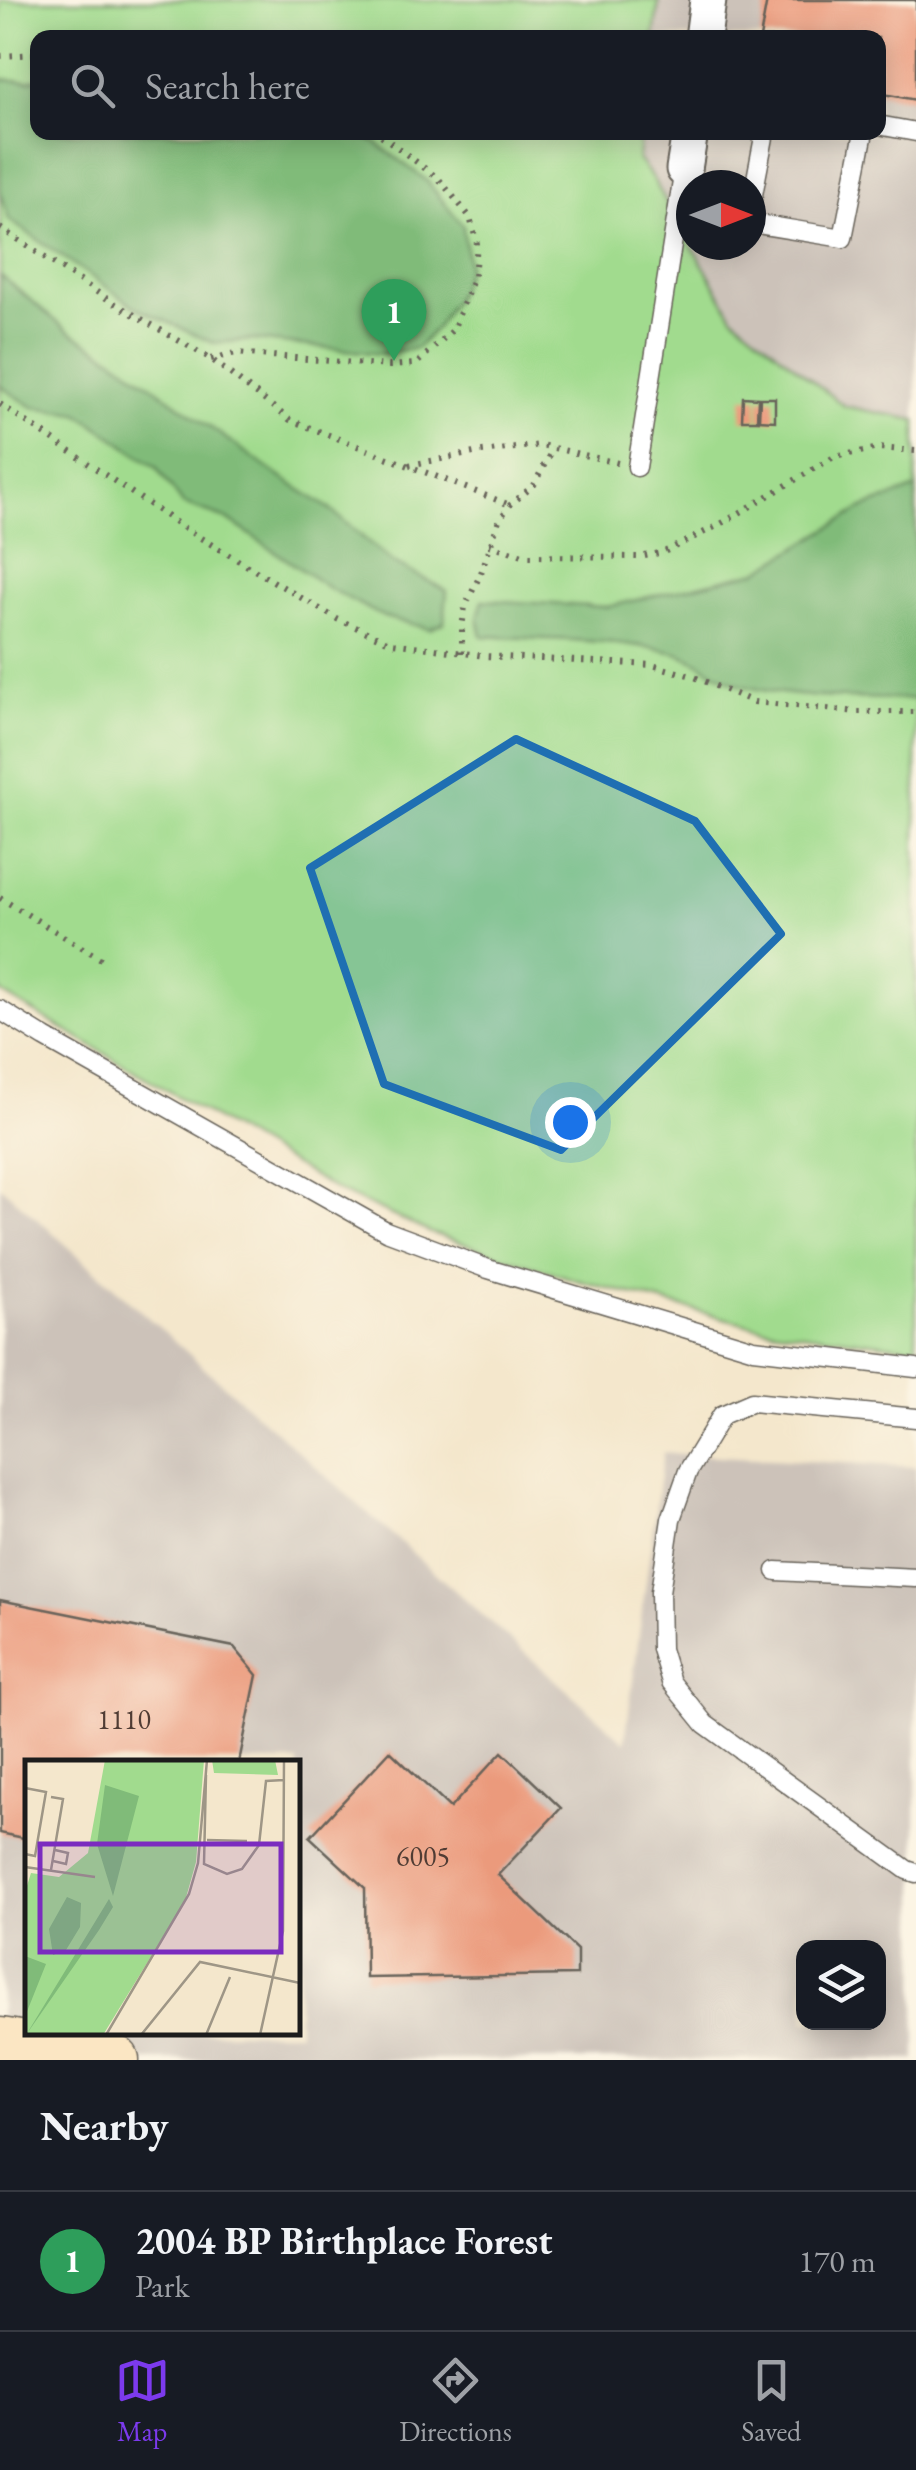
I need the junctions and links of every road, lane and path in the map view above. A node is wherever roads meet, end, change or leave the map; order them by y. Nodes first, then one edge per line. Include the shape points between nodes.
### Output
1 (708, 0) edge
2 (704, 30) edge
3 (30, 54) edge
4 (0, 56) edge
5 (886, 127) edge
6 (916, 132) edge
7 (387, 140) edge
8 (689, 140) edge
9 (763, 140) edge
10 (862, 140) edge
11 (684, 169) joint
12 (758, 170) edge
13 (766, 225) edge
14 (0, 228) edge
15 (211, 359) junction
16 (0, 404) edge
17 (553, 448) junction
18 (916, 451) edge
19 (408, 465) junction
20 (637, 467) joint
21 (510, 505) junction
22 (487, 550) junction
23 (462, 653) junction
24 (916, 712) edge
25 (0, 898) edge
26 (104, 960) dead end
27 (0, 1010) edge
28 (916, 1368) edge
29 (916, 1418) edge
30 (776, 1571) dead end
31 (916, 1578) edge
32 (916, 1872) edge
33 (0, 2042) edge
34 (114, 2060) edge

1 - 2 street
3 - 4 path
5 - 6 lane
7 - 15 path via 438,179 470,217 477,244 474,277 453,330 416,364 236,353
8 - 11 street
9 - 12 lane
10 - 13 lane via 843,238
11 - 20 lane
14 - 15 path
15 - 19 path via 290,420
16 - 23 path via 187,530 336,619 392,644
17 - 19 path
17 - 20 path
17 - 21 path via 534,485
18 - 22 path via 879,448 834,457 664,552 526,556
19 - 21 path
21 - 22 path
22 - 23 path via 465,607
23 - 24 path via 652,666 754,702
25 - 26 path
27 - 28 lane via 386,1230 488,1270 754,1349
29 - 32 lane via 752,1402 722,1415 688,1471 671,1519 660,1592 661,1649 671,1682 705,1724
30 - 31 lane
33 - 34 street

